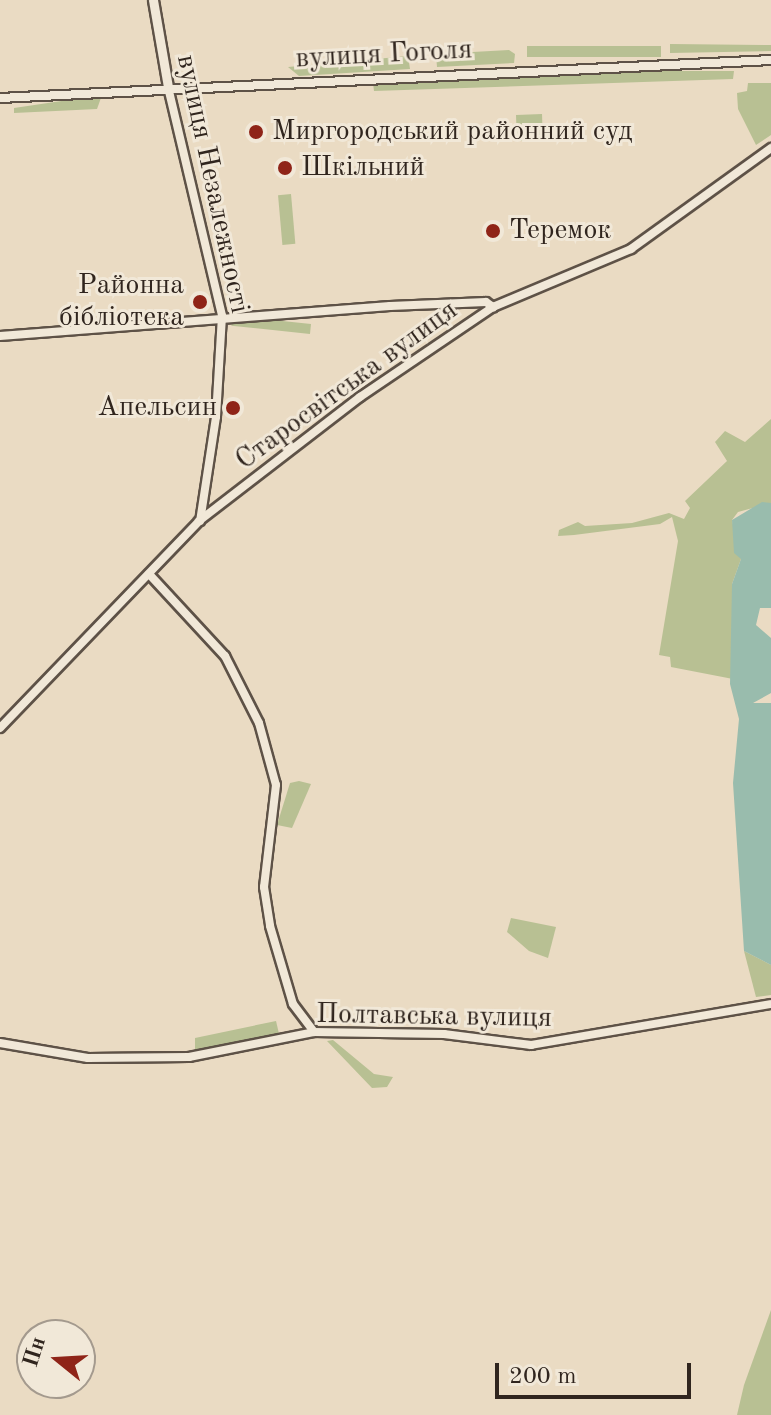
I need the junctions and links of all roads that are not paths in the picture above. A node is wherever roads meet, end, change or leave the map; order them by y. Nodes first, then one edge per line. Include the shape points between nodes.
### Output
1 (153, 0) edge
2 (771, 60) edge
3 (168, 87) junction
4 (0, 98) edge
5 (771, 148) edge
6 (493, 307) junction
7 (222, 322) junction
8 (0, 336) edge
9 (199, 521) junction
10 (149, 574) junction
11 (0, 728) edge
12 (771, 1004) edge
13 (314, 1032) junction
14 (0, 1043) edge

1 - 3 main road, вулиця Незалежності
2 - 3 street, вулиця Гоголя
3 - 4 street, вулиця Гоголя
3 - 7 street, вулиця Незалежності
5 - 6 street, Старосвітська вулиця via 631,249
6 - 7 street via 486,302 390,306
6 - 9 street, Старосвітська вулиця via 406,364
7 - 8 street
7 - 9 street, вулиця Незалежності via 216,417
9 - 10 street, Старосвітська вулиця
10 - 11 street, Старосвітська вулиця
10 - 13 street via 225,656 259,723 276,785 264,887 270,926 293,1004
12 - 13 street, Полтавська вулиця via 531,1045 444,1034
13 - 14 street, Полтавська вулиця via 189,1057 88,1058

